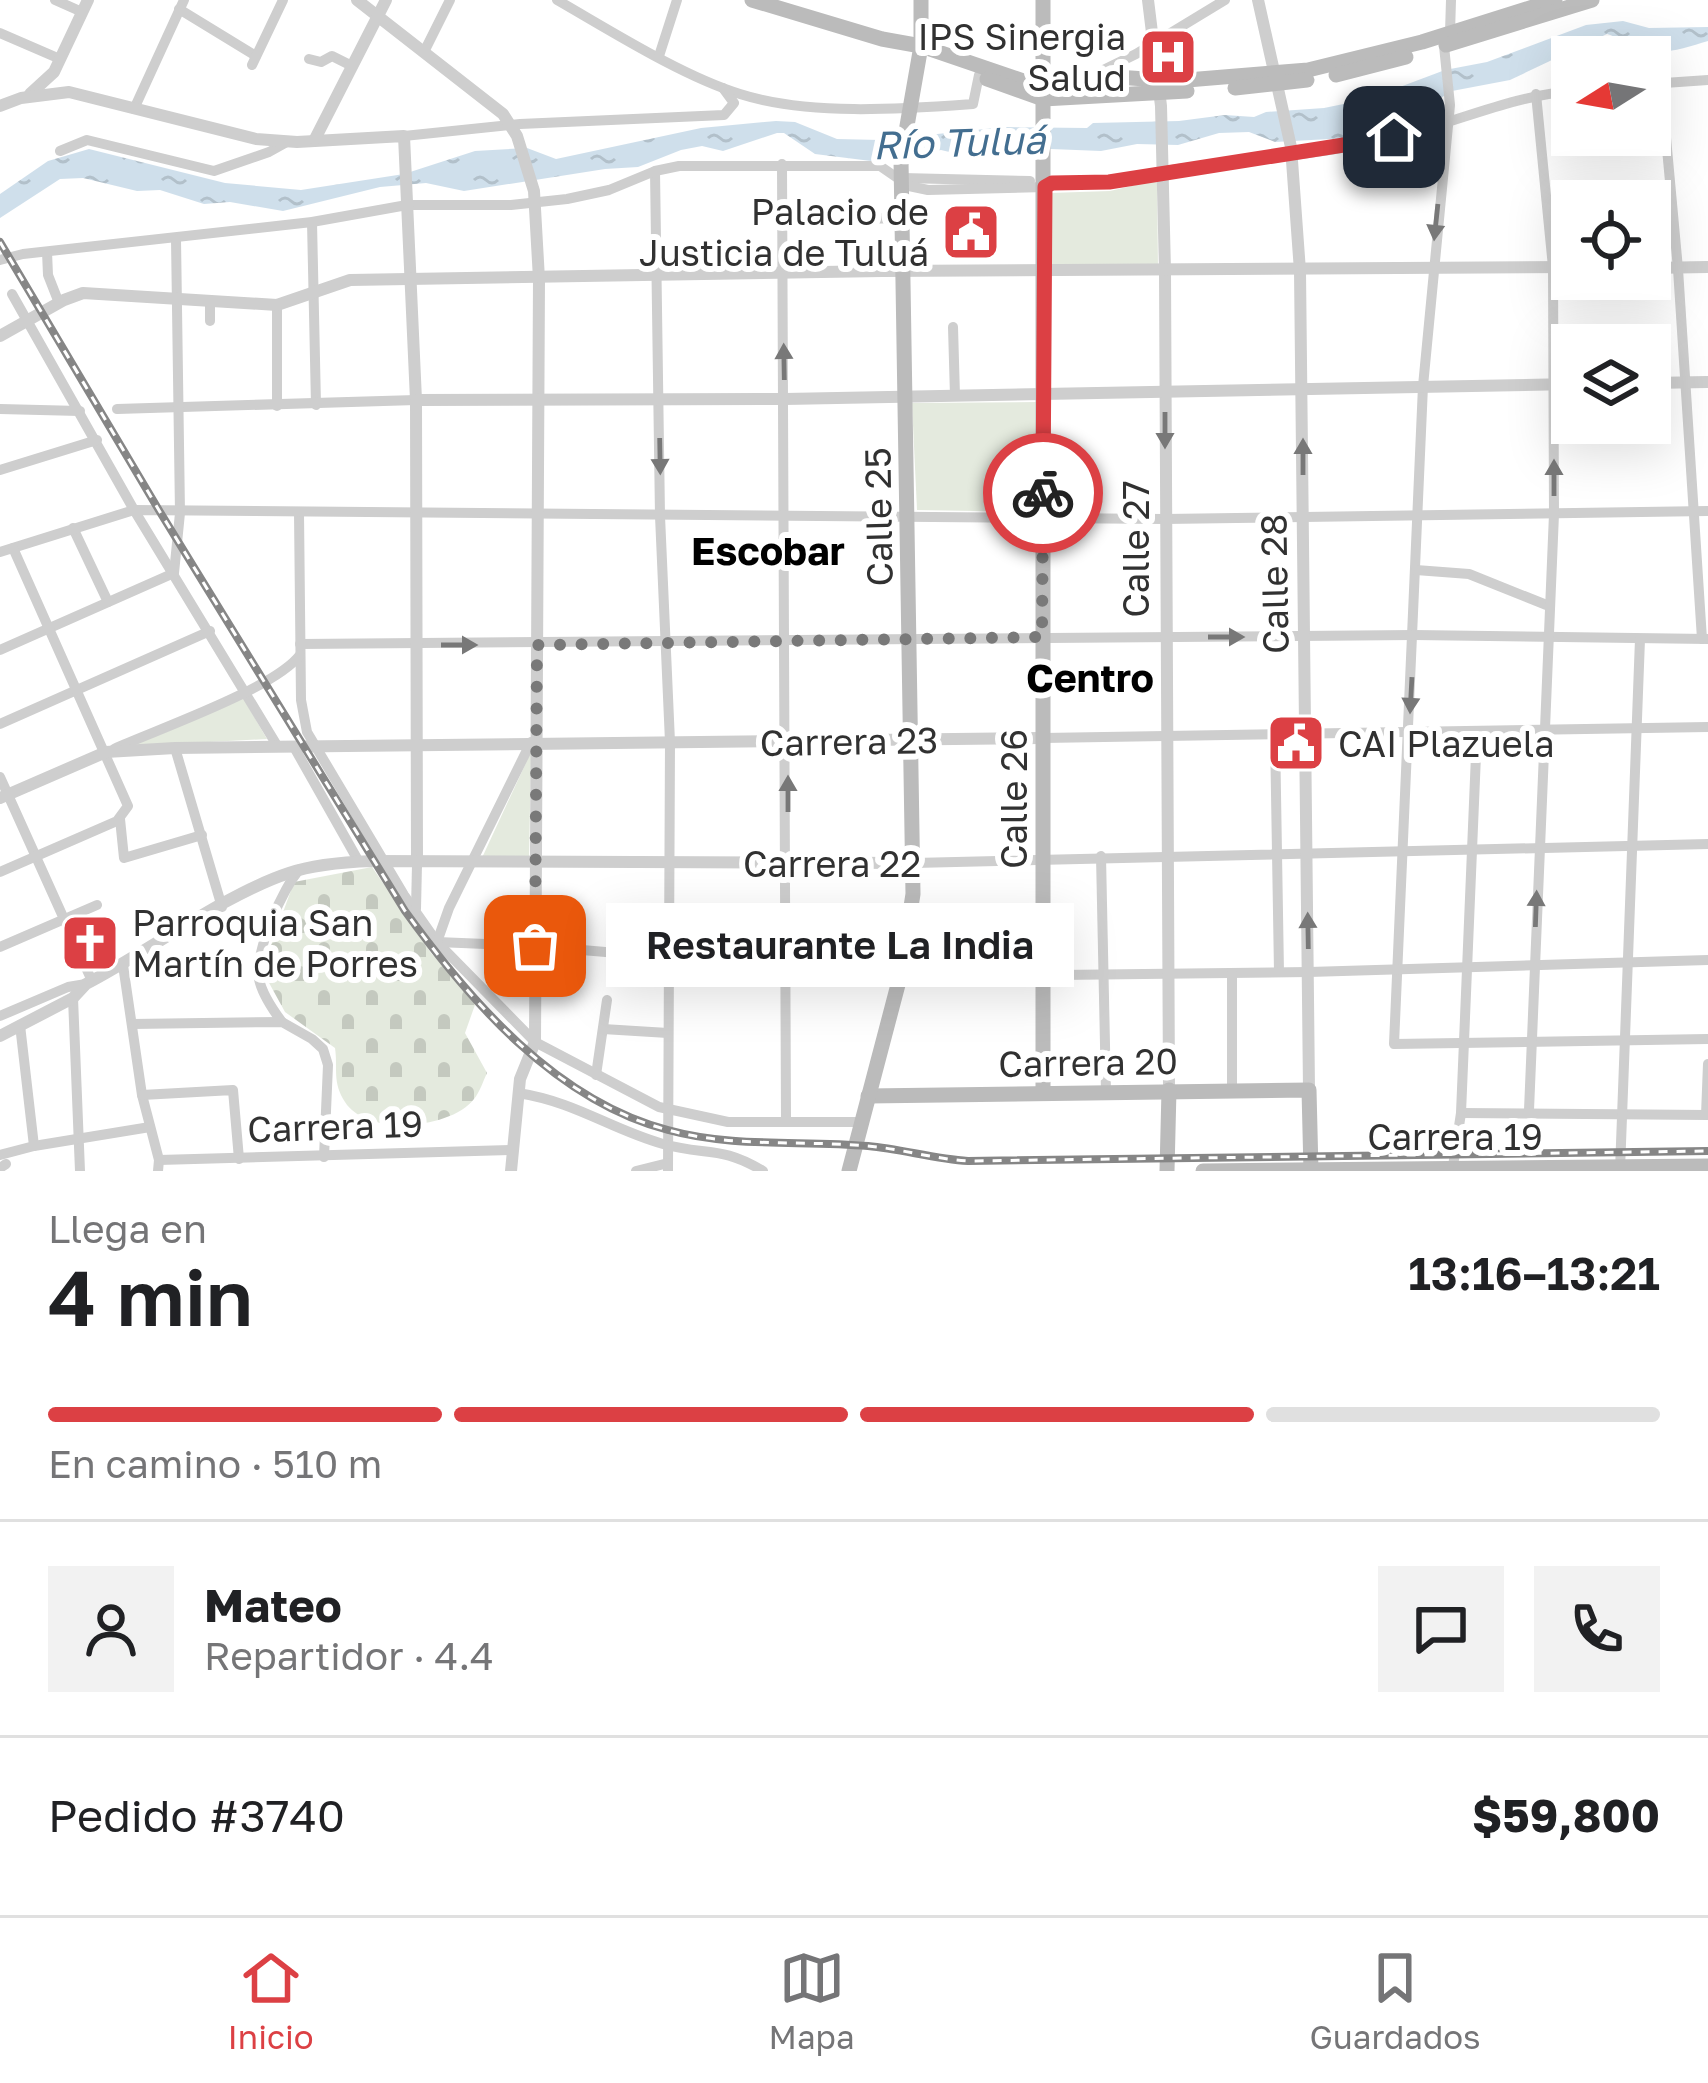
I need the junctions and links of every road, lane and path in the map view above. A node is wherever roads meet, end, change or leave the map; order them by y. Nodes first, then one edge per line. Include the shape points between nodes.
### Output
1 (55, 0) edge
2 (283, 0) edge
3 (357, 0) edge
4 (386, 0) edge
5 (450, 0) edge
6 (557, 0) edge
7 (677, 0) edge
8 (752, 0) edge
9 (921, 0) edge
10 (1043, 0) edge
11 (1148, 0) edge
12 (1258, 0) edge
13 (1451, 0) edge
14 (1556, 0) edge
15 (1592, 0) edge
16 (1220, 2) edge
17 (182, 5) edge
18 (85, 6) edge
19 (803, 8) edge
20 (378, 16) junction
21 (0, 33) edge
22 (1447, 39) junction
23 (1153, 44) junction
24 (920, 50) junction
25 (424, 52) junction
26 (659, 56) junction
27 (309, 59) dead end
28 (57, 66) junction
29 (352, 66) junction
30 (979, 75) junction
31 (1082, 80) junction
32 (1708, 80) edge
33 (1671, 83) edge
34 (1279, 86) junction
35 (723, 88) junction
36 (1159, 92) junction
37 (62, 93) junction
38 (1551, 93) edge
39 (1536, 94) junction
40 (21, 98) junction
41 (1044, 100) junction
42 (0, 106) edge
43 (134, 109) junction
44 (909, 112) junction
45 (1447, 122) junction
46 (512, 125) junction
47 (404, 136) junction
48 (315, 139) junction
49 (286, 142) junction
50 (60, 151) dead end
51 (1292, 151) junction
52 (1665, 156) edge
53 (782, 164) junction
54 (655, 171) junction
55 (1162, 171) junction
56 (902, 178) junction
57 (1047, 184) junction
58 (535, 197) junction
59 (407, 199) junction
60 (902, 218) junction
61 (782, 221) junction
62 (312, 222) junction
63 (176, 239) junction
64 (47, 251) junction
65 (1551, 256) edge
66 (0, 260) edge
67 (1551, 267) edge
68 (1671, 268) edge
69 (1678, 268) junction
70 (1708, 268) edge
71 (1431, 269) junction
72 (902, 271) junction
73 (1045, 271) junction
74 (1165, 271) junction
75 (1300, 271) junction
76 (782, 274) junction
77 (657, 275) junction
78 (539, 279) junction
79 (412, 281) junction
80 (314, 291) junction
81 (12, 294) dead end
82 (177, 296) junction
83 (210, 300) junction
84 (59, 303) junction
85 (277, 304) junction
86 (27, 321) junction
87 (210, 321) dead end
88 (953, 327) dead end
89 (0, 336) edge
90 (1671, 382) edge
91 (1684, 382) junction
92 (1708, 382) edge
93 (1551, 384) edge
94 (1423, 386) junction
95 (1303, 387) junction
96 (1165, 392) junction
97 (956, 395) junction
98 (1045, 395) junction
99 (906, 396) junction
100 (785, 399) junction
101 (416, 400) junction
102 (539, 400) junction
103 (659, 400) junction
104 (316, 405) junction
105 (278, 406) junction
106 (179, 408) junction
107 (0, 409) edge
108 (117, 409) dead end
109 (80, 411) junction
110 (97, 440) junction
111 (1555, 444) edge
112 (0, 470) edge
113 (134, 510) junction
114 (1701, 512) edge
115 (180, 513) junction
116 (299, 513) junction
117 (418, 513) junction
118 (538, 514) junction
119 (1554, 514) junction
120 (784, 515) junction
121 (1418, 515) junction
122 (660, 516) junction
123 (909, 516) junction
124 (1303, 516) junction
125 (1043, 518) junction
126 (1165, 519) junction
127 (73, 528) junction
128 (14, 548) junction
129 (0, 552) edge
130 (1416, 570) junction
131 (174, 573) junction
132 (1703, 576) edge
133 (108, 602) junction
134 (1549, 606) junction
135 (50, 627) junction
136 (209, 631) junction
137 (1414, 635) junction
138 (1306, 636) junction
139 (1547, 636) junction
140 (1042, 637) junction
141 (1165, 637) junction
142 (910, 638) junction
143 (1640, 639) junction
144 (1705, 639) edge
145 (786, 642) junction
146 (666, 644) junction
147 (537, 645) junction
148 (418, 646) junction
149 (0, 650) edge
150 (300, 650) junction
151 (78, 689) junction
152 (245, 691) junction
153 (0, 724) edge
154 (1708, 727) edge
155 (1639, 729) junction
156 (1543, 730) junction
157 (1477, 731) junction
158 (1409, 732) junction
159 (1305, 733) junction
160 (1275, 734) junction
161 (1166, 735) junction
162 (1043, 738) junction
163 (912, 740) junction
164 (534, 742) junction
165 (670, 742) junction
166 (788, 742) junction
167 (418, 745) junction
168 (314, 746) junction
169 (278, 747) junction
170 (294, 747) junction
171 (175, 748) junction
172 (106, 752) junction
173 (0, 777) edge
174 (4, 796) edge
175 (124, 815) junction
176 (202, 836) junction
177 (1708, 844) edge
178 (1634, 845) junction
179 (1538, 848) junction
180 (1404, 850) junction
181 (1473, 850) junction
182 (1307, 851) junction
183 (1277, 852) junction
184 (1168, 854) junction
185 (35, 856) junction
186 (1101, 856) junction
187 (1044, 857) junction
188 (359, 862) junction
189 (384, 862) junction
190 (788, 863) junction
191 (914, 863) junction
192 (417, 864) junction
193 (472, 864) junction
194 (670, 864) junction
195 (536, 865) junction
196 (301, 869) junction
197 (0, 872) edge
198 (98, 904) dead end
199 (222, 907) junction
200 (416, 913) junction
201 (62, 920) junction
202 (437, 942) junction
203 (535, 946) junction
204 (0, 947) edge
205 (668, 956) junction
206 (1708, 960) edge
207 (1629, 962) junction
208 (123, 965) junction
209 (1534, 965) junction
210 (786, 966) junction
211 (1468, 967) junction
212 (1398, 970) junction
213 (1279, 972) junction
214 (1309, 972) junction
215 (1232, 973) junction
216 (1104, 974) junction
217 (1170, 974) junction
218 (1043, 975) junction
219 (899, 977) junction
220 (89, 983) junction
221 (73, 998) junction
222 (607, 1000) dead end
223 (0, 1016) edge
224 (282, 1022) junction
225 (132, 1024) junction
226 (20, 1025) junction
227 (603, 1029) junction
228 (668, 1034) junction
229 (0, 1036) edge
230 (1626, 1039) junction
231 (1708, 1039) edge
232 (535, 1042) junction
233 (1532, 1042) junction
234 (1465, 1043) junction
235 (1708, 1064) edge
236 (596, 1075) junction
237 (1173, 1090) junction
238 (1232, 1090) junction
239 (1310, 1090) junction
240 (1106, 1092) junction
241 (518, 1093) junction
242 (1043, 1093) junction
243 (142, 1095) junction
244 (868, 1096) junction
245 (668, 1110) junction
246 (1529, 1110) junction
247 (1623, 1112) junction
248 (1461, 1113) junction
249 (1707, 1114) edge
250 (786, 1121) junction
251 (862, 1122) junction
252 (150, 1127) junction
253 (78, 1138) junction
254 (667, 1145) junction
255 (34, 1146) junction
256 (513, 1150) junction
257 (394, 1156) junction
258 (324, 1157) junction
259 (239, 1159) junction
260 (3, 1163) edge
261 (159, 1165) edge
262 (276, 1165) edge
263 (1453, 1166) junction
264 (1708, 1166) edge
265 (668, 1167) edge
266 (1532, 1168) edge
267 (1621, 1168) edge
268 (1311, 1169) edge
269 (80, 1171) edge
270 (394, 1171) edge
271 (511, 1171) edge
272 (635, 1171) edge
273 (763, 1171) edge
274 (849, 1171) edge
275 (1167, 1171) edge
276 (1177, 1171) edge
277 (1203, 1171) edge

1 - 18 street
2 - 17 street via 254,60
3 - 20 street
4 - 20 street
5 - 25 street
6 - 26 street
7 - 26 street
8 - 19 main road
9 - 24 main road, Calle 25
10 - 41 main road, Calle 26
11 - 23 street, Calle 27
12 - 34 street, Calle 28
13 - 22 street
14 - 22 main road
15 - 22 main road
16 - 23 street
17 - 43 street
18 - 28 street
19 - 24 main road
20 - 25 street
20 - 29 street
21 - 28 street
22 - 34 main road
22 - 45 street
23 - 31 street
23 - 36 street, Calle 27
24 - 30 main road
24 - 41 main road
24 - 44 main road, Calle 25
25 - 46 street
26 - 35 street
27 - 29 street via 332,56
28 - 37 street via 54,86
28 - 40 street
29 - 48 street
30 - 41 main road
30 - 44 street via 974,104
31 - 36 main road
31 - 41 main road
32 - 33 street
34 - 36 main road
34 - 51 street, Calle 28
35 - 44 street via 803,106
35 - 46 street via 734,103 724,115
36 - 41 main road
36 - 55 street, Calle 27
37 - 40 street
37 - 43 street
38 - 39 street
39 - 45 street
39 - 65 street
40 - 42 street
41 - 57 main road, Calle 26
43 - 49 street
44 - 56 main road, Calle 25
45 - 51 street
45 -> 71 street
46 - 47 street
46 - 58 street
47 - 48 street
47 - 59 street
48 - 49 street
49 - 50 street via 214,171 87,140
51 - 55 street
51 - 75 street, Calle 28
52 - 69 street
53 - 54 street
53 - 56 street via 880,166
53 - 61 street
54 - 58 street via 609,190
54 - 77 street
55 - 57 street
55 - 74 street, Calle 27
56 - 57 street via 946,191
56 - 60 main road, Calle 25
57 - 73 main road, Calle 26
58 - 59 street
58 - 78 street
59 - 62 street
59 - 79 street
60 - 61 street
60 - 72 main road, Calle 25
61 - 76 street
62 - 63 street
62 - 80 street
63 - 64 street
63 - 82 street
64 - 66 street
64 - 84 street
67 - 71 street
68 - 69 street
69 - 70 street
69 - 91 street
71 - 75 street
71 - 94 street
72 - 73 street
72 - 76 street
72 - 99 main road, Calle 25
73 - 74 street
73 - 98 main road, Calle 26
74 - 75 street
74 - 96 street, Calle 27
75 - 95 street, Calle 28
76 - 77 street
100 -> 76 street
77 - 78 street
77 - 103 street
78 - 79 street
78 - 102 street
79 - 80 street via 350,280
79 - 101 street
80 - 85 street
80 - 104 street
81 - 86 street
82 - 83 street
82 - 84 street via 93,292
82 - 106 street
83 - 85 street
83 - 87 street
84 - 86 street
85 - 105 street
86 - 89 street
86 - 109 street
88 - 97 street
90 - 91 street
91 - 92 street
91 - 114 street
93 - 94 street
94 - 95 street
94 - 121 street
95 - 96 street
124 -> 95 street, Calle 28
96 - 98 street
96 -> 126 street, Calle 27
97 - 98 street
97 - 99 street
98 - 125 main road, Calle 26
99 - 100 street
99 - 123 main road, Calle 25
100 - 103 street
100 - 120 street
101 - 102 street
101 - 104 street
101 - 117 street
102 - 103 street
102 - 118 street
103 -> 122 street
104 - 105 street
105 - 106 street
106 - 108 street
106 - 115 street
107 - 109 street
109 - 110 street
110 - 112 street
110 - 113 street
119 -> 111 street
113 - 115 street
113 - 127 street
113 - 131 street
114 - 119 street
114 - 132 street
115 - 116 street
115 - 131 street
116 - 117 street
116 - 150 street
117 - 118 street
117 - 148 street
118 - 122 street
118 - 147 street
119 - 121 street
119 - 134 street
120 - 122 street
120 - 123 street
120 - 145 street
121 - 124 street
121 - 130 street
122 - 146 street
123 - 125 street
123 - 142 main road, Calle 25
124 - 126 street
124 - 138 street, Calle 28
125 - 126 street
125 - 140 main road, Calle 26
126 - 141 street, Calle 27
127 - 128 street
127 - 133 street
128 - 129 street
128 - 135 street
130 - 134 street via 1468,574
130 - 137 street
131 - 133 street
131 - 136 street
132 - 144 street
133 - 135 street
134 - 139 street
135 - 149 street
135 - 151 street
136 - 151 street
136 - 152 street
137 - 138 street
137 - 139 street
137 -> 158 street
141 -> 138 street
138 - 159 street, Calle 28
139 - 143 street
139 - 156 street
140 - 141 street
140 - 142 street
140 - 162 main road, Calle 26
141 - 161 street, Calle 27
142 - 145 street
142 - 163 main road, Calle 25
143 - 144 street
143 - 155 street
145 - 146 street
145 - 166 street
146 - 147 street
146 - 165 street
148 -> 147 street
147 - 164 street
148 - 150 street
148 - 167 street
150 - 152 street via 278,674
150 - 168 street via 302,714
151 - 153 street
151 - 172 street
152 - 169 street
152 - 172 street
154 - 155 street, Carrera 23
155 - 156 street, Carrera 23
155 - 178 street
156 - 157 street, Carrera 23
156 - 179 street
157 - 158 street, Carrera 23
157 - 181 street
158 - 159 street, Carrera 23
158 - 180 street
159 - 160 street, Carrera 23
159 - 182 street, Calle 28
160 - 161 street, Carrera 23
160 - 183 street
161 - 162 street, Carrera 23
161 - 184 street, Calle 27
162 - 163 street, Carrera 23
162 - 187 main road, Calle 26
163 - 166 street, Carrera 23
163 - 191 main road, Calle 25
164 - 165 street, Carrera 23
164 - 167 street, Carrera 23
164 - 193 street
164 - 195 street
165 - 166 street, Carrera 23
165 - 194 street
190 -> 166 street
167 - 168 street, Carrera 23
167 - 192 street
168 - 170 street, Carrera 23
168 - 189 street
169 - 170 street, Carrera 23
169 - 171 street, Carrera 23
170 - 188 street
171 - 172 street, Carrera 23
171 - 176 street
172 - 174 street, Carrera 23
172 - 175 street via 127,800
173 - 174 street
174 - 185 street
175 - 176 street via 124,858
175 - 185 street
176 - 199 street
177 - 178 street, Carrera 22
178 - 179 street, Carrera 22
178 - 207 street
179 - 181 street, Carrera 22
209 -> 179 street
180 - 181 street, Carrera 22
180 - 182 street, Carrera 22
180 - 212 street
181 - 211 street
182 - 183 street, Carrera 22
214 -> 182 street, Calle 28
183 - 184 street, Carrera 22
183 - 213 street
184 - 186 street, Carrera 22
184 - 217 street, Calle 27
185 - 197 street
185 - 201 street
186 - 187 street, Carrera 22
186 - 216 street
187 - 191 street, Carrera 22
187 - 218 main road, Calle 26
188 - 189 street, Carrera 22
188 - 196 street, Carrera 22
189 - 192 street, Carrera 22
189 - 200 street
190 - 191 street, Carrera 22
190 - 194 street, Carrera 22
190 - 210 street
191 - 219 main road, Calle 25
192 - 193 street, Carrera 22
192 - 200 street
193 - 195 street, Carrera 22
193 - 202 street
194 - 195 street, Carrera 22
194 - 205 street
195 - 203 street
196 - 199 street, Carrera 22
196 - 224 street via 283,893 258,968
198 - 201 street
199 - 208 street, Carrera 22
200 - 202 street
201 - 204 street
201 - 220 street
202 - 203 street
202 - 232 street
203 - 205 street
203 - 232 street
205 - 210 street
205 - 228 street
206 - 207 street
207 - 209 street
207 - 230 street
208 - 220 street, Carrera 22
208 - 225 street
209 - 211 street
209 - 233 street
210 - 219 street
210 - 250 street
211 - 212 street
211 - 234 street
212 - 214 street
212 - 234 street via 1394,1044
213 - 214 street
213 - 215 street
214 - 239 street, Calle 28
215 - 217 street
215 - 238 street
216 - 217 street
216 - 218 street
216 - 240 street
217 - 237 street, Calle 27
218 - 219 street
218 - 242 main road, Calle 26
219 - 244 main road, Calle 25
220 - 221 street, Carrera 22
220 - 223 street
221 - 226 street, Carrera 22
221 - 253 street
222 - 227 street
224 - 225 street
224 - 258 street via 323,1049
225 - 243 street
226 - 229 street, Carrera 22
226 - 255 street
227 - 228 street
227 - 236 street
228 - 245 street
230 - 231 street
230 - 233 street
230 - 247 street
232 - 236 street
232 - 241 street
233 - 234 street
233 - 246 street
234 - 248 street
235 - 249 street
236 - 245 street
237 - 238 main road, Carrera 20
237 - 240 main road, Carrera 20
237 - 275 main road, Calle 27
237 - 276 main road, Calle 27
238 - 239 main road, Carrera 20
239 - 268 main road, Calle 28
240 - 242 main road, Carrera 20
241 - 254 street via 556,1099
241 - 256 street
242 - 244 main road, Carrera 20
243 - 252 street
243 - 259 street via 233,1090
244 - 251 main road, Calle 25
245 - 250 street via 717,1121
245 - 254 street
246 - 247 street
246 - 248 street
247 - 249 street
247 - 267 street
248 - 263 street
250 - 251 street
251 - 274 main road, Calle 25
252 - 253 street
252 - 261 street
253 - 255 street
253 - 269 street
254 - 265 street
254 - 273 street via 734,1153
255 - 260 street
256 - 257 street, Carrera 19
256 - 271 street
257 - 258 street, Carrera 19
257 - 270 street
258 - 262 street, Carrera 19
259 - 261 street, Carrera 19
259 - 262 street, Carrera 19
263 - 266 main road, Carrera 19
263 - 268 main road, Carrera 19
264 - 267 main road, Carrera 19
265 - 272 street
266 - 267 main road, Carrera 19
268 - 277 main road, Carrera 19

